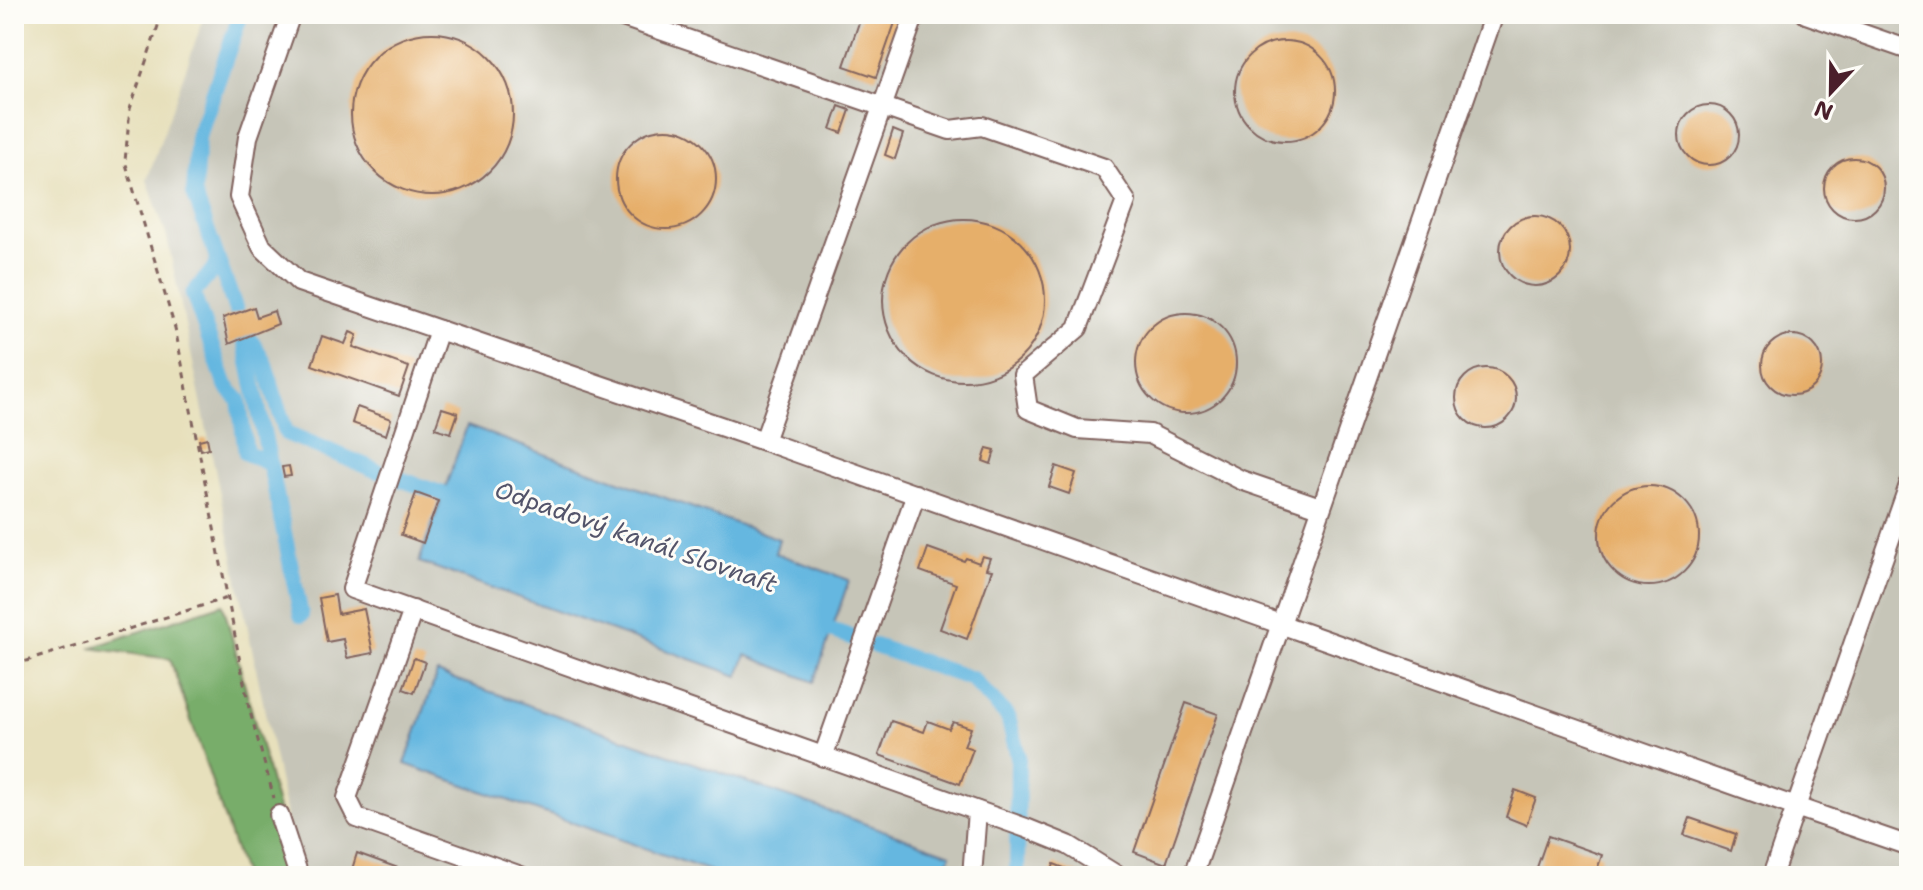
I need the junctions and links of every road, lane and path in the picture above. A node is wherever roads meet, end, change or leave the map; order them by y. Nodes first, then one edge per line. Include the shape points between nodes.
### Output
1 (162, 14) edge
2 (291, 14) edge
3 (614, 14) edge
4 (915, 14) edge
5 (1494, 14) edge
6 (1806, 14) edge
7 (1909, 50) edge
8 (882, 108) junction
9 (439, 330) junction
10 (764, 441) junction
11 (1909, 485) edge
12 (916, 494) junction
13 (1320, 507) junction
14 (230, 597) junction
15 (413, 610) junction
16 (1279, 623) junction
17 (14, 665) edge
18 (823, 757) junction
19 (1796, 807) junction
20 (977, 811) junction
21 (279, 815) joint
22 (1909, 846) edge
23 (300, 866) edge
24 (521, 876) edge
25 (972, 876) edge
26 (1118, 876) edge
27 (1193, 876) edge
28 (1772, 876) edge

1 - 14 path via 130,109 125,161 175,328
2 - 9 lane via 248,137 239,197 262,247 299,282
3 - 8 lane
4 - 8 lane
5 - 13 lane
6 - 7 lane
8 - 10 lane
8 - 13 lane via 950,130 982,126 1104,168 1126,201 1078,328 1023,375 1028,409 1077,429 1150,434 1241,480
9 - 10 lane
9 - 15 lane via 352,589
10 - 12 lane
11 - 19 lane
12 - 16 lane
12 - 18 lane
13 - 16 lane
14 - 17 path
14 - 21 path via 249,708
15 - 18 lane
15 - 24 lane via 347,798 357,818
16 - 19 lane
16 - 27 lane
18 - 20 lane
19 - 22 lane
19 - 28 lane
20 - 25 lane
20 - 26 lane via 1068,845
21 - 23 lane

